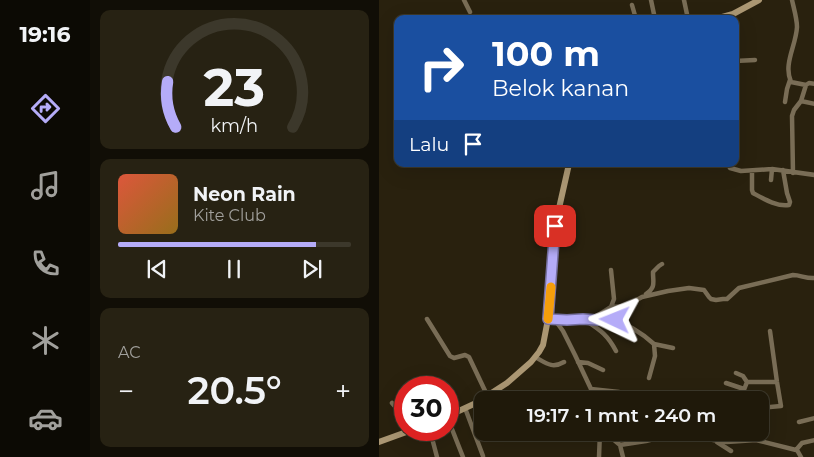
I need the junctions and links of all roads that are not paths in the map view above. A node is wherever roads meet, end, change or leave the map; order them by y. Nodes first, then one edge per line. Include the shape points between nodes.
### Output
1 (464, 0) edge
2 (651, 0) edge
3 (684, 0) edge
4 (759, 0) edge
5 (792, 0) edge
6 (632, 5) dead end
7 (470, 12) dead end
8 (635, 15) edge
9 (654, 15) edge
10 (687, 15) edge
11 (730, 15) edge
12 (755, 60) dead end
13 (739, 61) edge
14 (790, 80) junction
15 (814, 84) edge
16 (806, 85) junction
17 (801, 101) junction
18 (785, 102) dead end
19 (814, 104) edge
20 (568, 167) edge
21 (730, 167) edge
22 (772, 169) junction
23 (783, 170) junction
24 (752, 171) junction
25 (793, 172) junction
26 (814, 175) edge
27 (771, 180) dead end
28 (662, 264) dead end
29 (611, 270) dead end
30 (814, 278) edge
31 (643, 297) junction
32 (611, 306) junction
33 (427, 319) dead end
34 (548, 319) junction
35 (586, 319) junction
36 (555, 320) junction
37 (770, 331) dead end
38 (654, 344) junction
39 (673, 348) dead end
40 (615, 351) dead end
41 (535, 357) junction
42 (564, 362) dead end
43 (578, 362) junction
44 (603, 370) dead end
45 (736, 373) dead end
46 (649, 378) dead end
47 (747, 382) junction
48 (777, 382) junction
49 (726, 383) dead end
50 (744, 389) joint
51 (591, 390) joint
52 (484, 391) edge
53 (496, 391) edge
54 (605, 391) edge
55 (474, 404) edge
56 (769, 407) edge
57 (465, 408) junction
58 (459, 412) edge
59 (814, 418) edge
60 (799, 422) dead end
61 (394, 437) edge
62 (814, 440) edge
63 (433, 441) edge
64 (456, 441) edge
65 (600, 441) edge
66 (617, 441) edge
67 (646, 441) edge
68 (715, 441) edge
69 (720, 441) edge
70 (741, 441) edge
71 (759, 441) edge
72 (379, 442) edge
73 (620, 445) junction
74 (797, 450) junction
75 (731, 451) dead end
76 (483, 456) edge
77 (437, 457) edge
78 (463, 457) edge
79 (599, 457) edge
80 (623, 457) edge
81 (801, 457) edge

1 - 7 street
2 - 9 street
3 - 10 street
4 - 11 street
5 - 14 street via 797,27 789,67
6 - 8 street
12 - 13 street
14 - 16 street
14 - 18 street
15 - 16 street
16 - 17 street
17 - 19 street
17 - 25 street via 793,116
20 - 34 street via 555,226
21 - 24 street
22 - 23 street
22 - 24 street
22 - 27 street
23 - 24 street via 790,202 786,206 753,194
23 - 25 street
25 - 26 street
28 - 31 street via 653,272 652,289
29 - 32 street via 614,299
30 - 31 street via 793,275 755,284 739,288 727,299 716,300 704,290 689,288
31 - 32 street via 626,306
32 - 35 street
33 - 52 street via 450,356 469,357
34 - 36 street
34 - 41 street via 543,345
35 - 36 street
35 - 38 street via 615,320
35 - 40 street via 604,333
36 - 43 street
37 - 48 street
38 - 39 street
38 - 46 street via 655,356
41 - 42 street via 552,365
41 - 53 street
43 - 44 street
43 - 51 street
45 - 47 street
47 - 48 street
47 - 50 street
48 - 56 street via 781,406
49 - 50 street
51 - 54 street
55 - 57 street
57 - 58 street
57 - 76 street
59 - 60 street
61 - 72 street
62 - 74 street via 802,443
63 - 77 street
64 - 78 street
65 - 79 street
66 - 73 street
67 - 73 street
68 - 75 street
69 - 70 street
71 - 74 street
73 - 80 street
74 - 81 street

